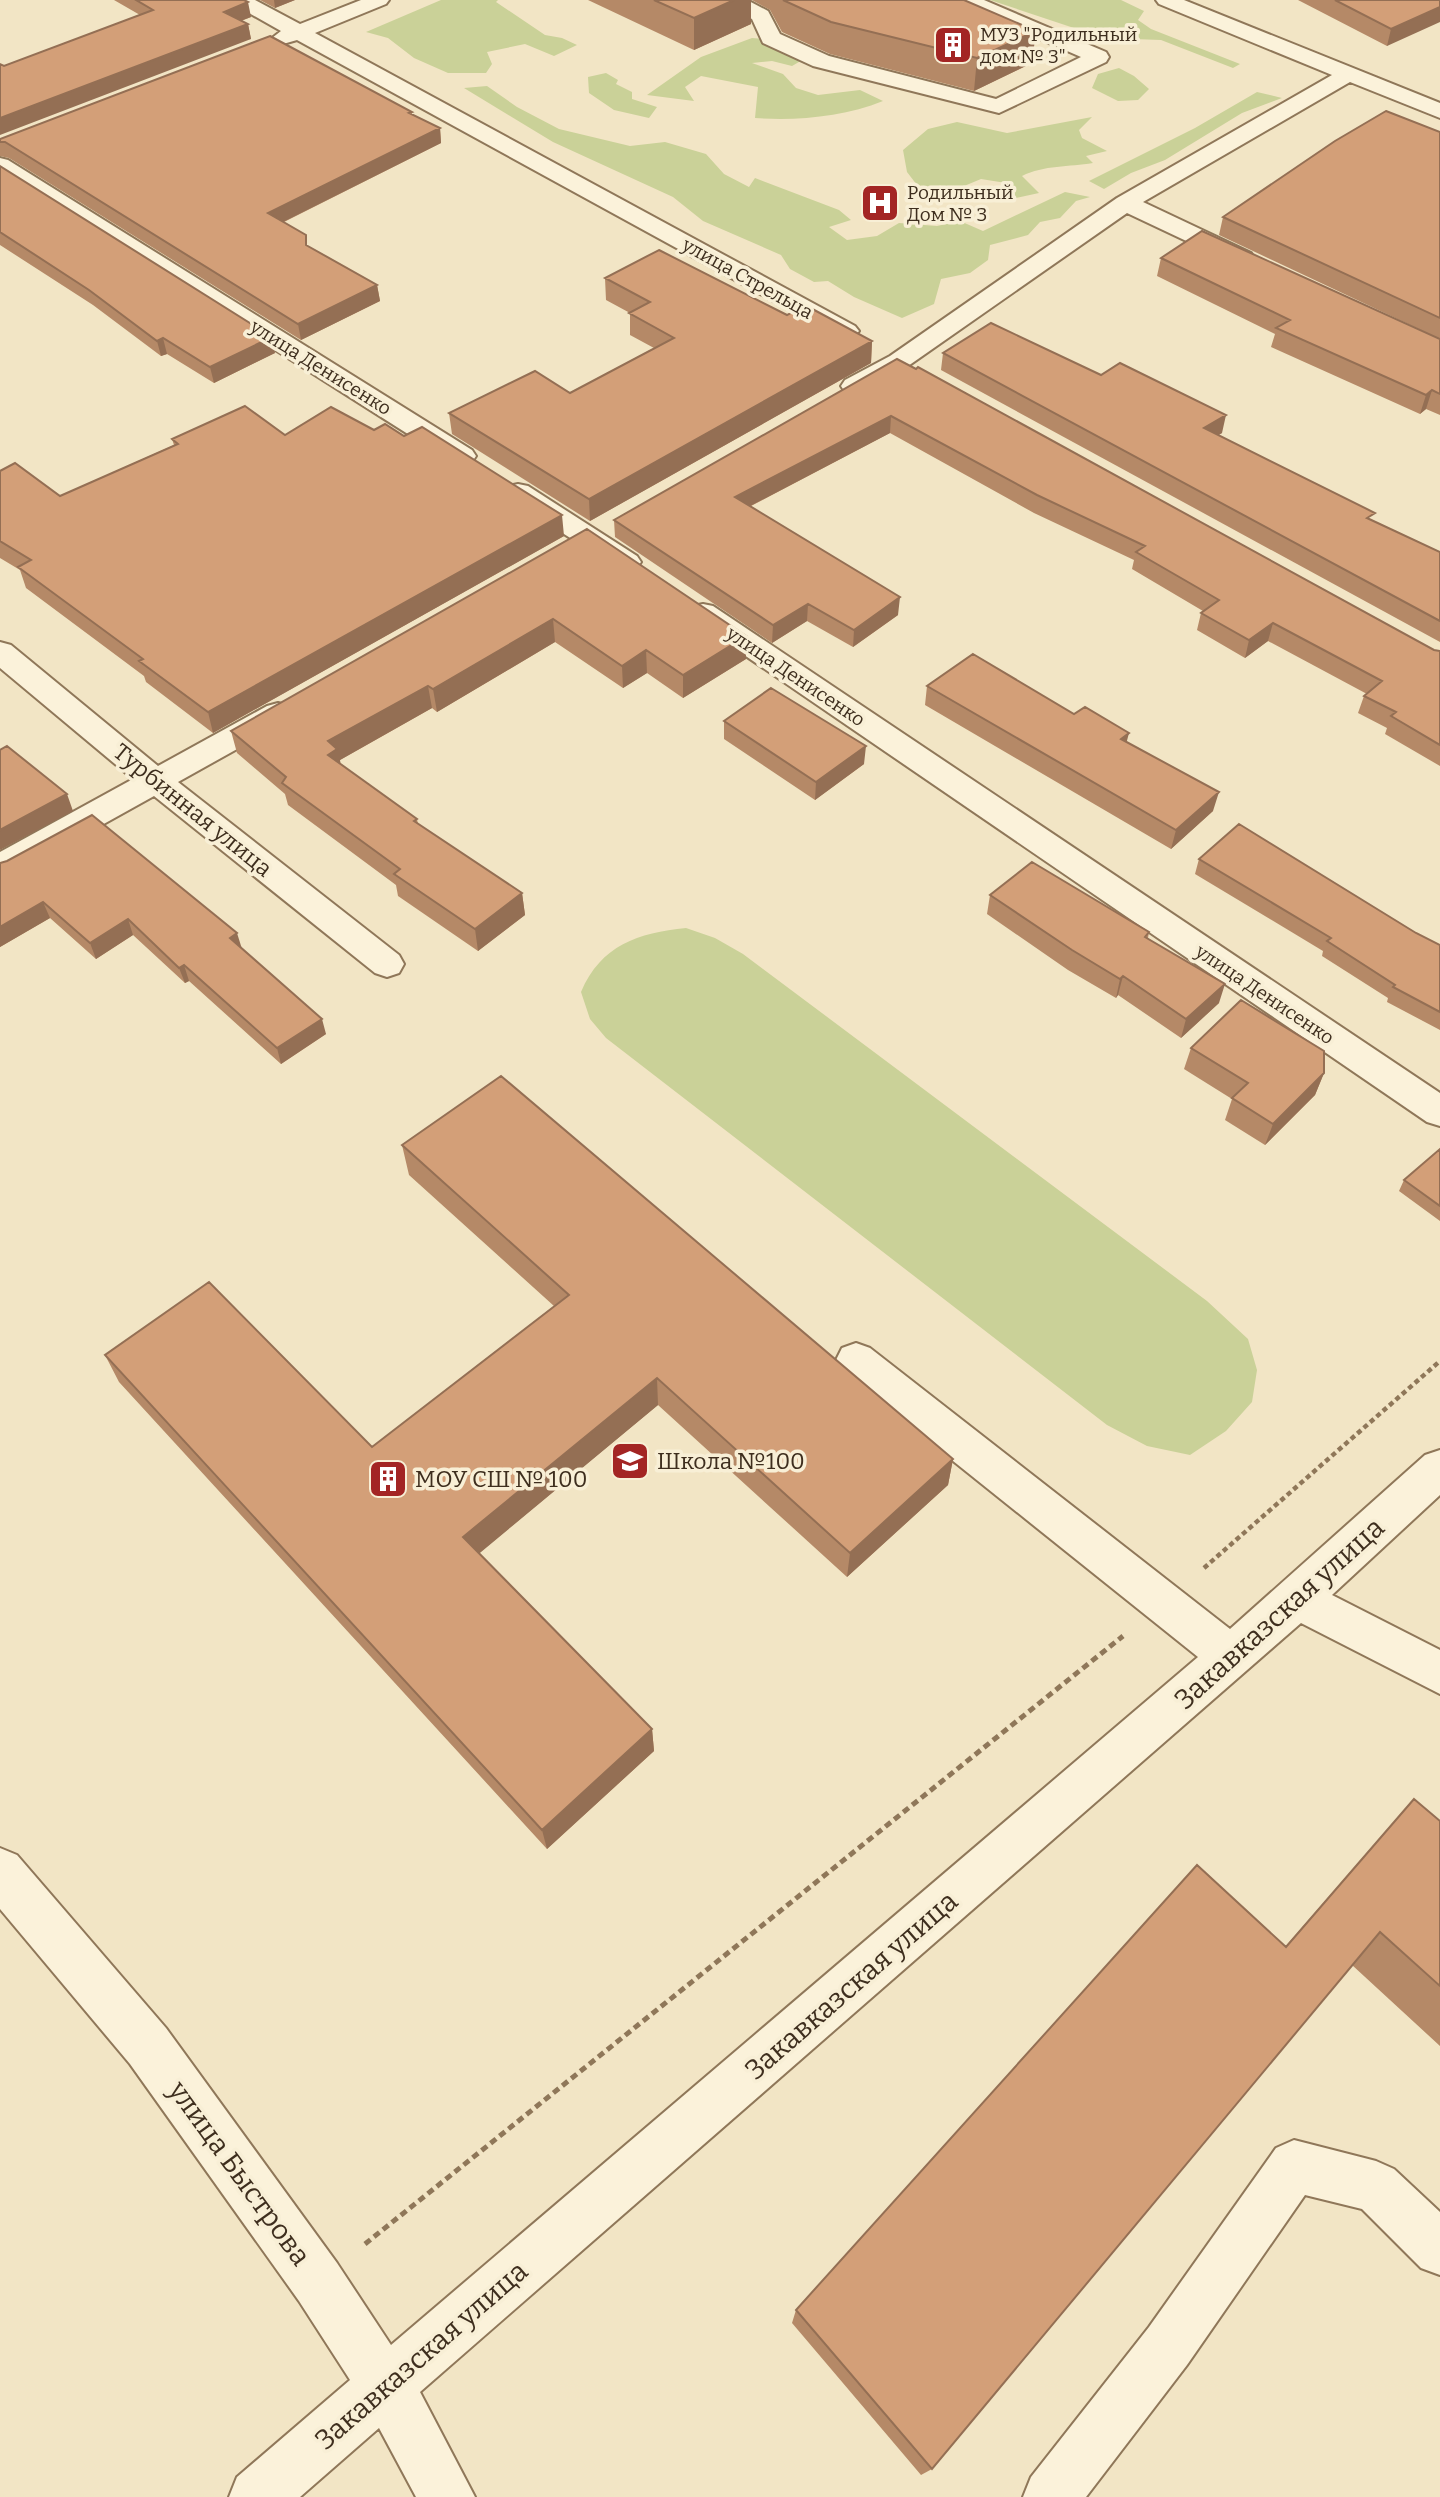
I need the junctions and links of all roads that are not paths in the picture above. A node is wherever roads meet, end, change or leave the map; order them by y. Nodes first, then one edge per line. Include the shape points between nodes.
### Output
1 (240, 0) edge
2 (379, 0) edge
3 (731, 0) edge
4 (966, 0) edge
5 (1166, 0) edge
6 (298, 32) junction
7 (259, 47) edge
8 (1349, 74) junction
9 (1440, 111) edge
10 (0, 165) edge
11 (1125, 202) junction
12 (1264, 268) edge
13 (900, 360) junction
14 (923, 374) edge
15 (828, 401) edge
16 (646, 575) edge
17 (681, 598) edge
18 (0, 652) edge
19 (301, 700) edge
20 (157, 782) junction
21 (0, 867) edge
22 (387, 964) dead end
23 (1440, 1112) edge
24 (856, 1360) dead end
25 (1440, 1468) edge
26 (1297, 1599) junction
27 (1231, 1656) junction
28 (1440, 1673) edge
29 (0, 1872) edge
30 (1440, 2249) edge
31 (386, 2386) junction
32 (257, 2497) edge
33 (447, 2497) edge
34 (1051, 2497) edge

1 - 6 street, улица Стрельца
2 - 6 street
3 - 4 street via 761,15 771,38 821,61 999,106 1098,57
5 - 8 street
6 - 7 street
6 - 13 street, улица Стрельца
8 - 9 street
8 - 11 street
10 - 16 street, улица Денисенко
11 - 12 street
11 - 13 street
13 - 14 street, улица Стрельца
13 - 15 street
17 - 23 street, улица Денисенко
18 - 20 street, Турбинная улица
19 - 20 street
20 - 21 street
20 - 22 street, Турбинная улица
24 - 27 street
25 - 26 street, Закавказская улица
26 - 27 street, Закавказская улица
26 - 28 street
27 - 31 street, Закавказская улица
29 - 31 street, улица Быстрова via 148,2046 318,2282
30 - 34 street via 1376,2187 1294,2166 1168,2346
31 - 32 street, Закавказская улица
31 - 33 street, улица Быстрова

